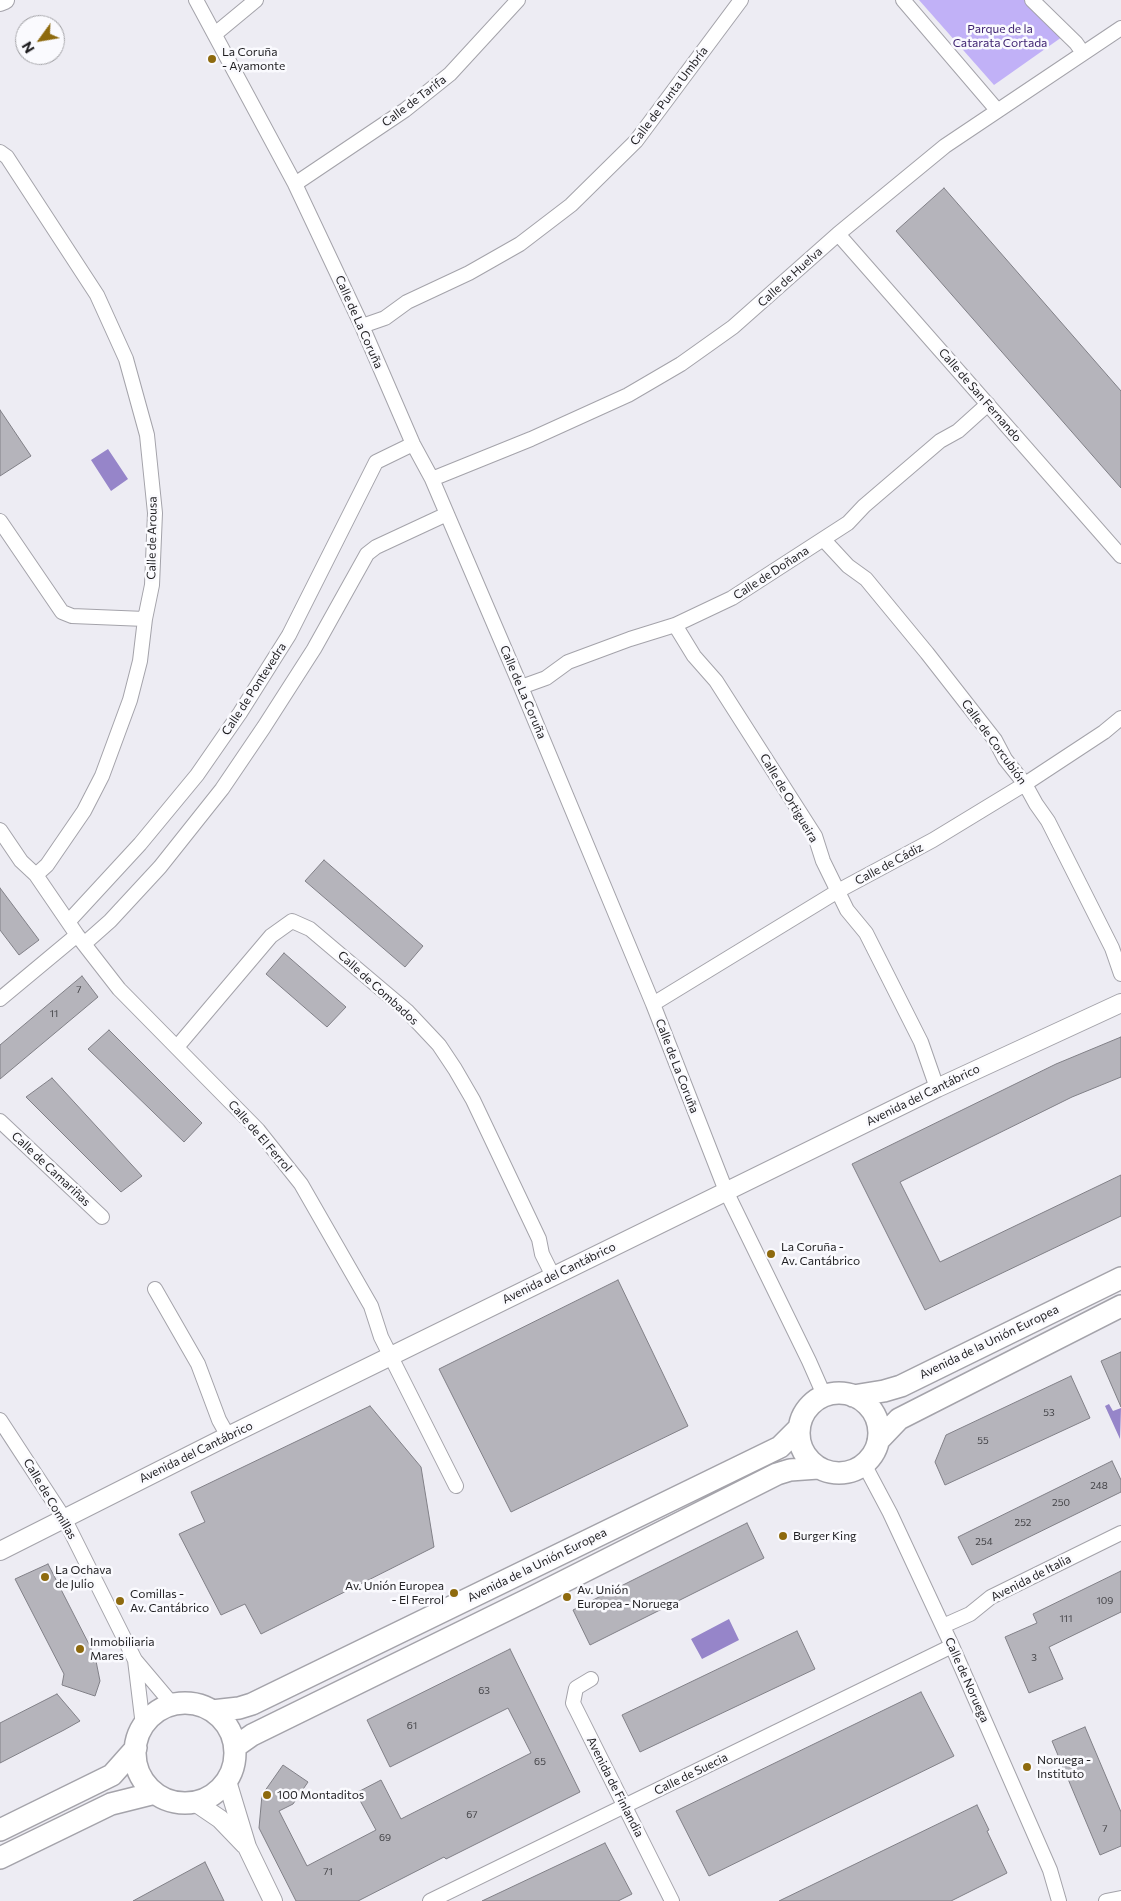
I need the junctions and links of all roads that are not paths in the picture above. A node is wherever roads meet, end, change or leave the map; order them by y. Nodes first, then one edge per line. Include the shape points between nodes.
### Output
1 (5, 0) edge
2 (196, 0) edge
3 (256, 0) edge
4 (518, 0) edge
5 (741, 0) edge
6 (903, 0) edge
7 (1032, 0) edge
8 (0, 2) edge
9 (1121, 28) edge
10 (215, 34) junction
11 (1083, 53) junction
12 (997, 110) junction
13 (0, 152) edge
14 (295, 184) junction
15 (838, 234) junction
16 (362, 326) junction
17 (988, 404) junction
18 (413, 444) junction
19 (432, 480) junction
20 (447, 514) junction
21 (0, 521) edge
22 (823, 539) junction
23 (1121, 556) edge
24 (145, 619) junction
25 (675, 625) junction
26 (521, 687) junction
27 (1121, 718) edge
28 (1025, 784) junction
29 (0, 830) edge
30 (36, 875) junction
31 (838, 891) junction
32 (68, 922) junction
33 (84, 944) junction
34 (1121, 974) edge
35 (0, 999) edge
36 (1121, 1002) edge
37 (653, 1004) junction
38 (177, 1047) junction
39 (937, 1088) junction
40 (0, 1121) edge
41 (726, 1191) junction
42 (102, 1217) dead end
43 (553, 1276) junction
44 (1121, 1278) edge
45 (155, 1289) dead end
46 (1121, 1306) edge
47 (390, 1356) junction
48 (824, 1395) junction
49 (853, 1396) junction
50 (0, 1420) edge
51 (798, 1428) junction
52 (228, 1436) junction
53 (878, 1441) junction
54 (864, 1464) junction
55 (818, 1468) junction
56 (456, 1486) dead end
57 (64, 1518) junction
58 (1121, 1533) edge
59 (0, 1551) edge
60 (944, 1626) junction
61 (952, 1646) junction
62 (135, 1660) junction
63 (591, 1679) dead end
64 (173, 1704) junction
65 (212, 1711) junction
66 (143, 1726) junction
67 (235, 1747) junction
68 (136, 1748) junction
69 (227, 1780) junction
70 (155, 1792) junction
71 (195, 1802) junction
72 (626, 1806) junction
73 (0, 1830) edge
74 (246, 1847) junction
75 (0, 1858) edge
76 (1121, 1898) edge
77 (273, 1901) edge
78 (430, 1901) edge
79 (672, 1901) edge
80 (1058, 1901) edge
81 (1106, 1901) edge

1 - 8 street
2 - 10 street, Calle de La Coruña
3 - 10 street
4 - 14 street, Calle de Tarifa via 450,74 405,110
5 - 16 street, Calle de Punta Umbría via 636,141 571,205 520,244 469,273 406,302 385,318
6 - 12 street
7 - 11 street
9 - 11 street, Calle de Huelva
10 - 14 street, Calle de La Coruña
11 - 12 street, Calle de Huelva
12 - 15 street, Calle de Huelva via 945,146
13 - 24 street, Calle de Arousa via 7,157 98,296 126,359 147,435 155,513 152,585
14 - 16 street, Calle de La Coruña
15 - 17 street, Calle de San Fernando
15 - 19 street, Calle de Huelva via 733,327 681,364 628,394
16 - 18 street, Calle de La Coruña
17 - 22 street, Calle de Doñana via 958,431 940,441 848,523
17 - 23 street, Calle de San Fernando
18 - 19 street, Calle de La Coruña
18 - 32 street, Calle de Pontevedra via 376,462 289,635 240,713 197,775 140,844
19 - 20 street, Calle de La Coruña
20 - 26 street, Calle de La Coruña
20 - 33 street via 367,554 314,650 222,789 160,867 110,922
21 - 24 street via 62,612 72,616
22 - 25 street, Calle de Doñana via 732,598
22 - 28 street, Calle de Corcubión via 848,566 866,579 978,718
24 - 30 street, Calle de Arousa via 140,661 130,700 102,776 64,842
25 - 26 street, Calle de Doñana via 568,662 546,678
25 - 31 street, Calle de Ortigueira via 694,656 716,681 814,836 822,861
26 - 37 street, Calle de La Coruña
27 - 28 street, Calle de Cádiz
28 - 31 street, Calle de Cádiz via 933,840
28 - 34 street, Calle de Corcubión via 1048,821 1104,931
29 - 30 street, Calle de El Ferrol via 21,861
30 - 32 street, Calle de El Ferrol
31 - 37 street, Calle de Cádiz
31 - 39 street, Calle de Ortigueira via 847,910 866,933 900,1000 921,1042
32 - 33 street, Calle de El Ferrol
33 - 35 street
33 - 38 street, Calle de El Ferrol via 119,989
36 - 39 street, Avenida del Cantábrico
37 - 41 street, Calle de La Coruña
38 - 43 street, Calle de Combados via 271,936 292,921 310,929 407,1011 439,1045 473,1100
38 - 47 street, Calle de El Ferrol via 258,1130 301,1184 371,1306
39 - 41 street, Avenida del Cantábrico
40 - 42 street, Calle de Camariñas
41 - 43 street, Avenida del Cantábrico
41 - 48 street, Calle de La Coruña
43 - 47 street, Avenida del Cantábrico
44 - 49 main road, Avenida de la Unión Europea via 901,1386
45 - 52 street via 198,1364
46 - 53 main road via 899,1418
47 - 52 street, Avenida del Cantábrico
47 - 56 street, Calle de El Ferrol
48 - 49 main road via 839,1392
48 - 51 main road via 807,1408
49 - 53 main road via 874,1414
50 - 57 street, Calle de Comillas
51 - 55 main road via 806,1457
51 - 65 main road, Avenida de la Unión Europea via 780,1447 252,1704
52 - 57 street, Avenida del Cantábrico
53 - 54 main road
54 - 55 main road via 842,1473
54 - 60 street, Calle de Noruega
55 - 67 main road via 777,1474 252,1735
57 - 59 street, Avenida del Cantábrico
57 - 62 street, Calle de Comillas
58 - 60 street, Avenida de Italia via 991,1597 970,1614
60 - 61 street, Calle de Noruega
61 - 72 street, Calle de Suecia
61 - 80 street, Calle de Noruega via 1050,1870
62 - 64 street, Calle de Comillas
62 - 66 street, Calle de Comillas
63 - 72 street, Avenida de Finlandia via 576,1688 573,1703
64 - 65 main road via 193,1704
64 - 66 main road via 156,1712
65 - 67 main road via 228,1726
66 - 68 main road
67 - 69 main road via 234,1765
68 - 70 main road via 137,1765
68 - 73 main road via 112,1775
69 - 71 main road via 213,1794
69 - 74 street
70 - 71 main road via 174,1802
70 - 75 main road via 111,1804
71 - 74 street via 220,1819
72 - 78 street, Calle de Suecia
72 - 79 street, Avenida de Finlandia
74 - 77 street
76 - 81 street

